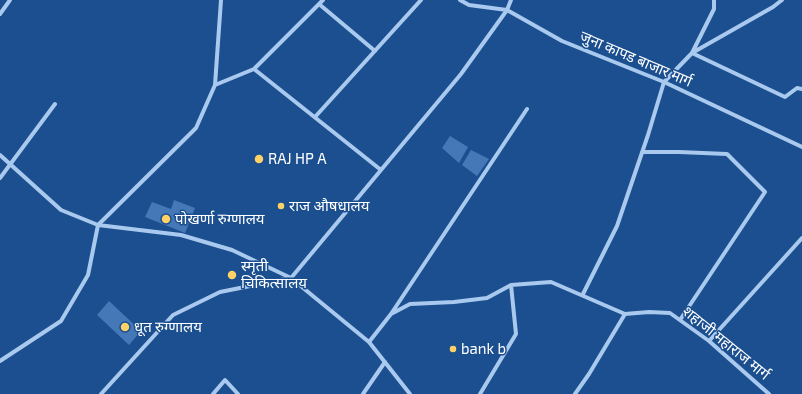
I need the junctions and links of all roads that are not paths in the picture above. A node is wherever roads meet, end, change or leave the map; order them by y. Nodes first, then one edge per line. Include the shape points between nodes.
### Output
1 (10, 0) edge
2 (221, 0) edge
3 (422, 0) edge
4 (460, 0) edge
5 (511, 0) edge
6 (714, 0) edge
7 (782, 0) edge
8 (321, 2) edge
9 (507, 10) junction
10 (0, 14) edge
11 (375, 51) junction
12 (692, 53) junction
13 (254, 69) junction
14 (664, 82) junction
15 (216, 85) junction
16 (802, 89) edge
17 (55, 104) dead end
18 (528, 109) dead end
19 (315, 118) junction
20 (802, 147) edge
21 (642, 152) junction
22 (0, 155) edge
23 (10, 164) junction
24 (381, 170) junction
25 (0, 178) edge
26 (98, 225) junction
27 (802, 238) edge
28 (291, 278) junction
29 (510, 285) junction
30 (582, 294) junction
31 (391, 314) junction
32 (625, 314) junction
33 (680, 320) junction
34 (709, 341) junction
35 (369, 342) junction
36 (0, 361) edge
37 (384, 362) junction
38 (100, 394) edge
39 (213, 394) edge
40 (238, 394) edge
41 (363, 394) edge
42 (410, 394) edge
43 (480, 394) edge
44 (575, 394) edge
45 (769, 394) edge

1 - 10 street
2 - 15 street
3 - 11 street
4 - 9 street, जुना कापड बाजार मार्ग via 469,5
5 - 9 street
6 - 12 street via 714,9
7 - 12 street
8 - 11 street
8 - 13 street
9 - 14 street, जुना कापड बाजार मार्ग via 562,41
9 - 24 street via 461,74
11 - 19 street
12 - 14 street
12 - 16 street via 785,97 797,88
13 - 15 street
13 - 19 street
14 - 20 street, जुना कापड बाजार मार्ग
14 - 21 street
15 - 26 street via 196,128
17 - 23 street
18 - 31 street
19 - 24 street
21 - 30 street via 617,226
21 - 33 street via 727,154 765,192
22 - 23 street
23 - 25 street
23 - 26 street via 61,210
24 - 28 street
26 - 28 street via 181,235 232,250
26 - 36 street via 88,275 61,321
27 - 34 street
28 - 35 street
28 - 38 street via 220,292 173,315
29 - 30 street, शहाजी महाराज मार्ग via 551,282
29 - 31 street, शहाजी महाराज मार्ग via 487,298 410,304
29 - 43 street via 516,334
30 - 32 street, शहाजी महाराज मार्ग
31 - 35 street
32 - 33 street, शहाजी महाराज मार्ग via 670,313
32 - 44 street
33 - 34 street, शहाजी महाराज मार्ग
34 - 45 street, शहाजी महाराज मार्ग
35 - 37 street
37 - 41 street
37 - 42 street
39 - 40 street via 225,380

